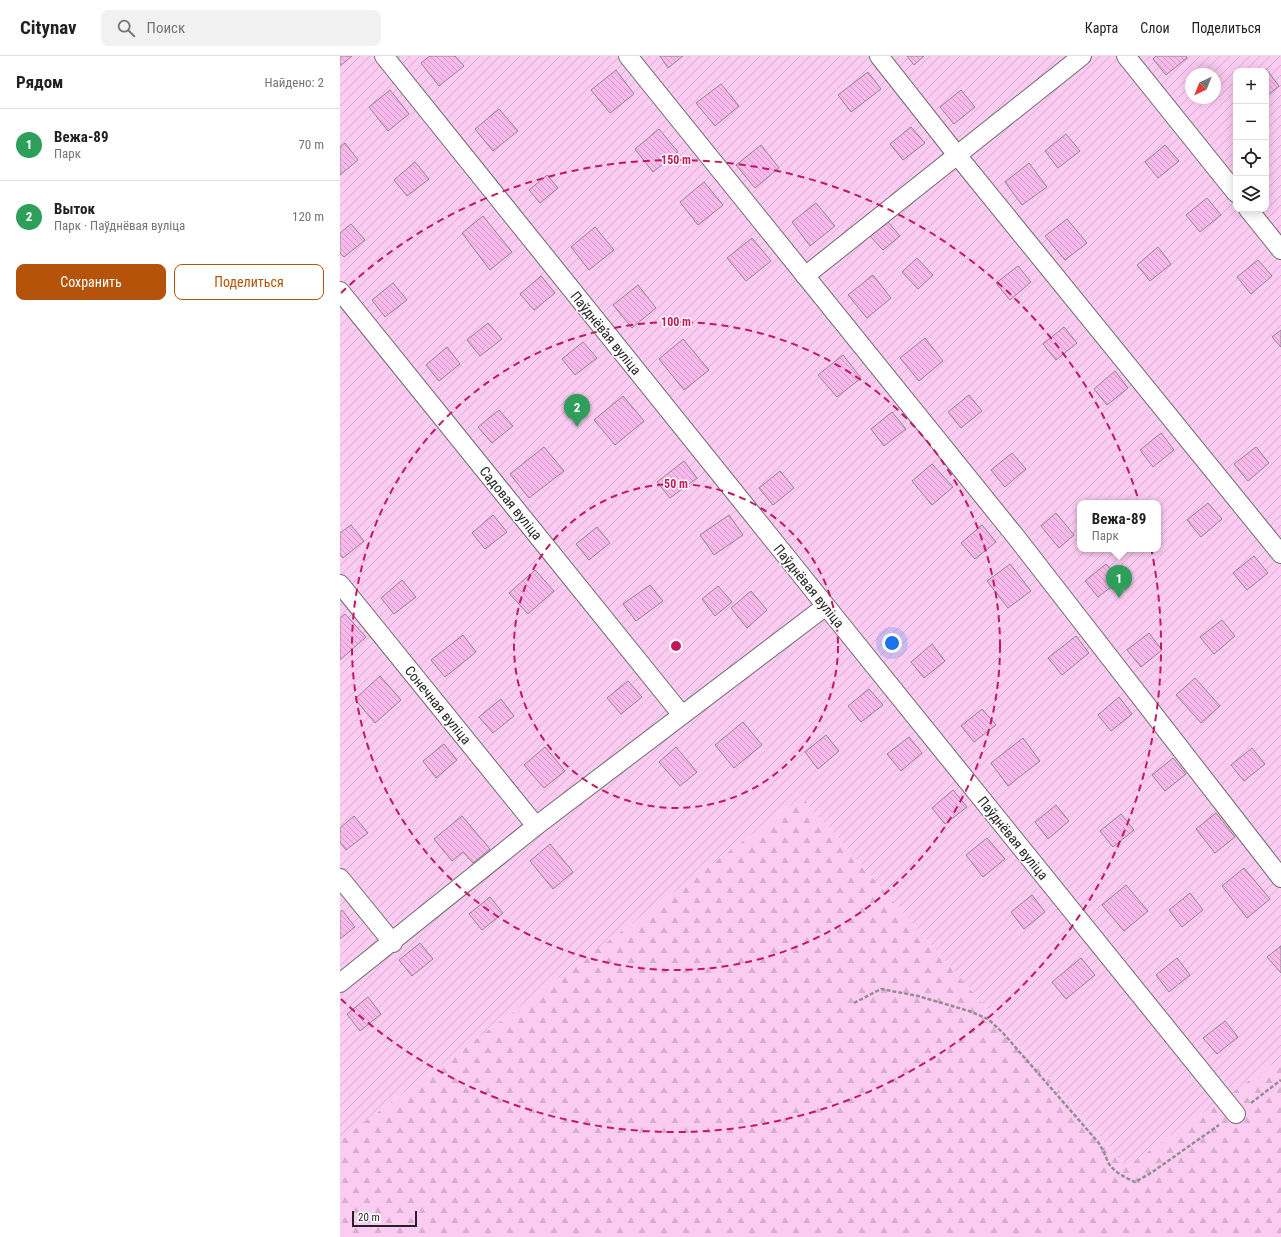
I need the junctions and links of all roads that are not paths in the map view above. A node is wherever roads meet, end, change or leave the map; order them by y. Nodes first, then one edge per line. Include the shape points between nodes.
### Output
1 (384, 56) edge
2 (628, 56) edge
3 (879, 56) edge
4 (1082, 56) edge
5 (1126, 56) edge
6 (957, 155) junction
7 (1233, 190) edge
8 (1250, 212) edge
9 (1281, 250) edge
10 (805, 276) junction
11 (340, 291) edge
12 (1281, 554) edge
13 (340, 584) edge
14 (826, 606) junction
15 (682, 715) junction
16 (536, 826) junction
17 (340, 878) edge
18 (1281, 878) edge
19 (393, 942) junction
20 (340, 983) edge
21 (1236, 1114) road end

1 - 14 street, Паўднёвая вуліца
2 - 10 street
3 - 6 street
4 - 6 street
5 - 7 street
6 - 10 street
6 - 12 street
8 - 9 street
10 - 18 street via 1021,544
11 - 15 street, Садовая вуліца
13 - 16 street, Сонечная вуліца
14 - 15 street
14 - 21 street, Паўднёвая вуліца
15 - 16 street
16 - 19 street
17 - 19 street
19 - 20 street

